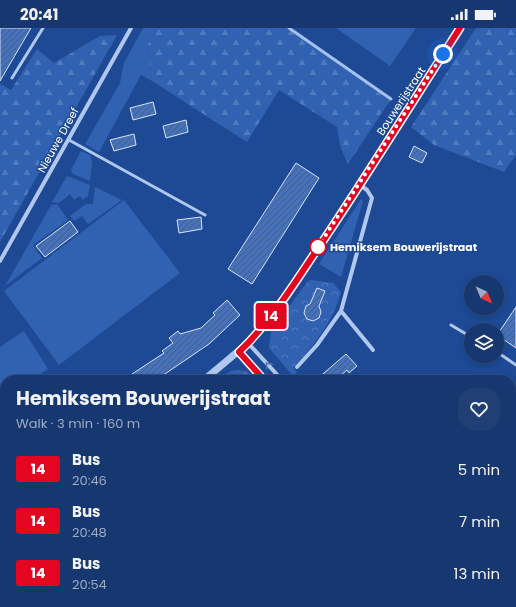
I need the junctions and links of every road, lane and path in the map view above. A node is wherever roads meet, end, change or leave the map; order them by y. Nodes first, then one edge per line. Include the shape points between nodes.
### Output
1 (42, 28) edge
2 (132, 28) edge
3 (460, 28) edge
4 (12, 78) dead end
5 (69, 140) junction
6 (360, 185) junction
7 (205, 215) dead end
8 (0, 261) edge
9 (341, 311) junction
10 (451, 325) dead end
11 (464, 333) edge
12 (248, 343) junction
13 (373, 350) dead end
14 (239, 352) junction
15 (504, 357) edge
16 (516, 365) edge
17 (297, 367) dead end
18 (210, 375) edge
19 (260, 375) edge
20 (277, 375) edge

1 - 4 lane
2 - 5 street, Nieuwe Dreef
3 - 6 street, Bouwerijstraat
5 - 7 lane
5 - 8 street, Nieuwe Dreef
6 - 9 street via 372,198
6 - 12 street, Bouwerijstraat via 278,308
9 - 13 street
9 - 17 street via 326,334
10 - 11 lane
12 - 14 street, Bouwerijstraat
20 -> 12 street
14 - 18 street, Bouwerijstraat
14 - 19 street
15 - 16 lane

